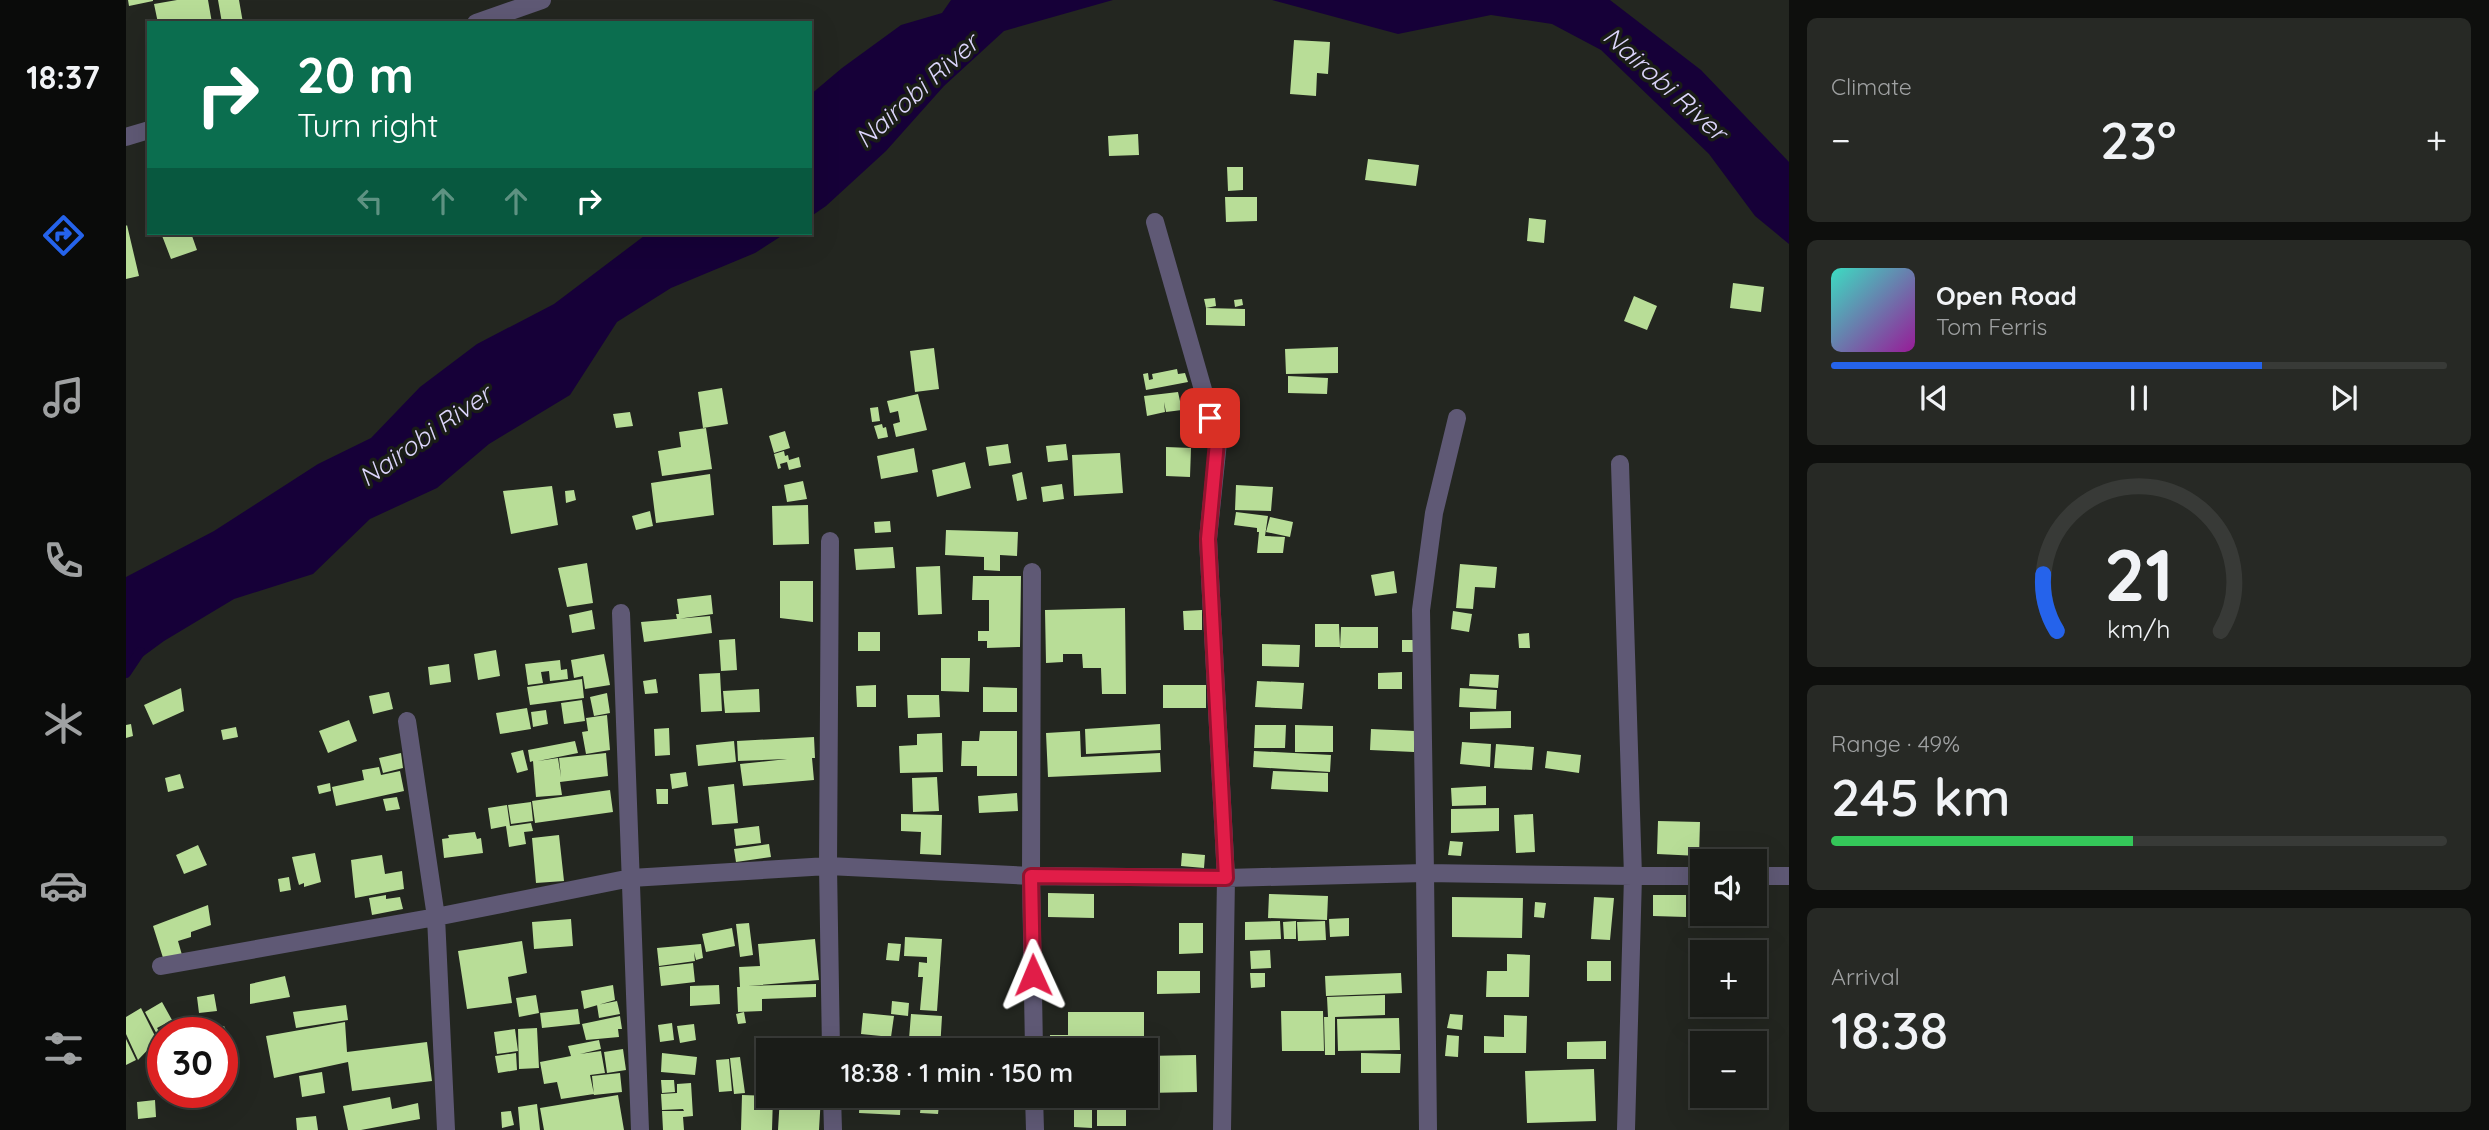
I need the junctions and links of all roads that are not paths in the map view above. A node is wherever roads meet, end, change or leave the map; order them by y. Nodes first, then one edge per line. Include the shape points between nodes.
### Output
1 (542, 0) edge
2 (482, 21) edge
3 (147, 131) edge
4 (126, 137) edge
5 (1155, 222) dead end
6 (1457, 418) dead end
7 (1620, 464) dead end
8 (830, 541) dead end
9 (1032, 572) dead end
10 (621, 613) dead end
11 (407, 721) dead end
12 (828, 866) junction
13 (1425, 873) junction
14 (1031, 876) junction
15 (1633, 876) junction
16 (1690, 876) edge
17 (1767, 876) edge
18 (1789, 876) edge
19 (631, 878) junction
20 (1226, 878) junction
21 (436, 917) junction
22 (160, 966) dead end
23 (831, 1038) edge
24 (1034, 1038) edge
25 (832, 1108) edge
26 (1034, 1108) edge
27 (446, 1130) edge
28 (640, 1130) edge
29 (833, 1130) edge
30 (1035, 1130) edge
31 (1222, 1130) edge
32 (1427, 1130) edge
33 (1626, 1130) edge

1 - 2 street
3 - 4 street
5 - 20 street via 1217,442 1208,539
6 - 13 street via 1434,513 1421,610
7 - 15 street
8 - 12 street
9 - 14 street
10 - 19 street
11 - 21 street
12 - 14 street
12 - 19 street
12 - 23 street
13 - 15 street
13 - 20 street
13 - 32 street
14 - 20 street
14 - 24 street
15 - 16 street
15 - 33 street
17 - 18 street
19 - 21 street
19 - 28 street
20 - 31 street
21 - 22 street
21 - 27 street
25 - 29 street
26 - 30 street

